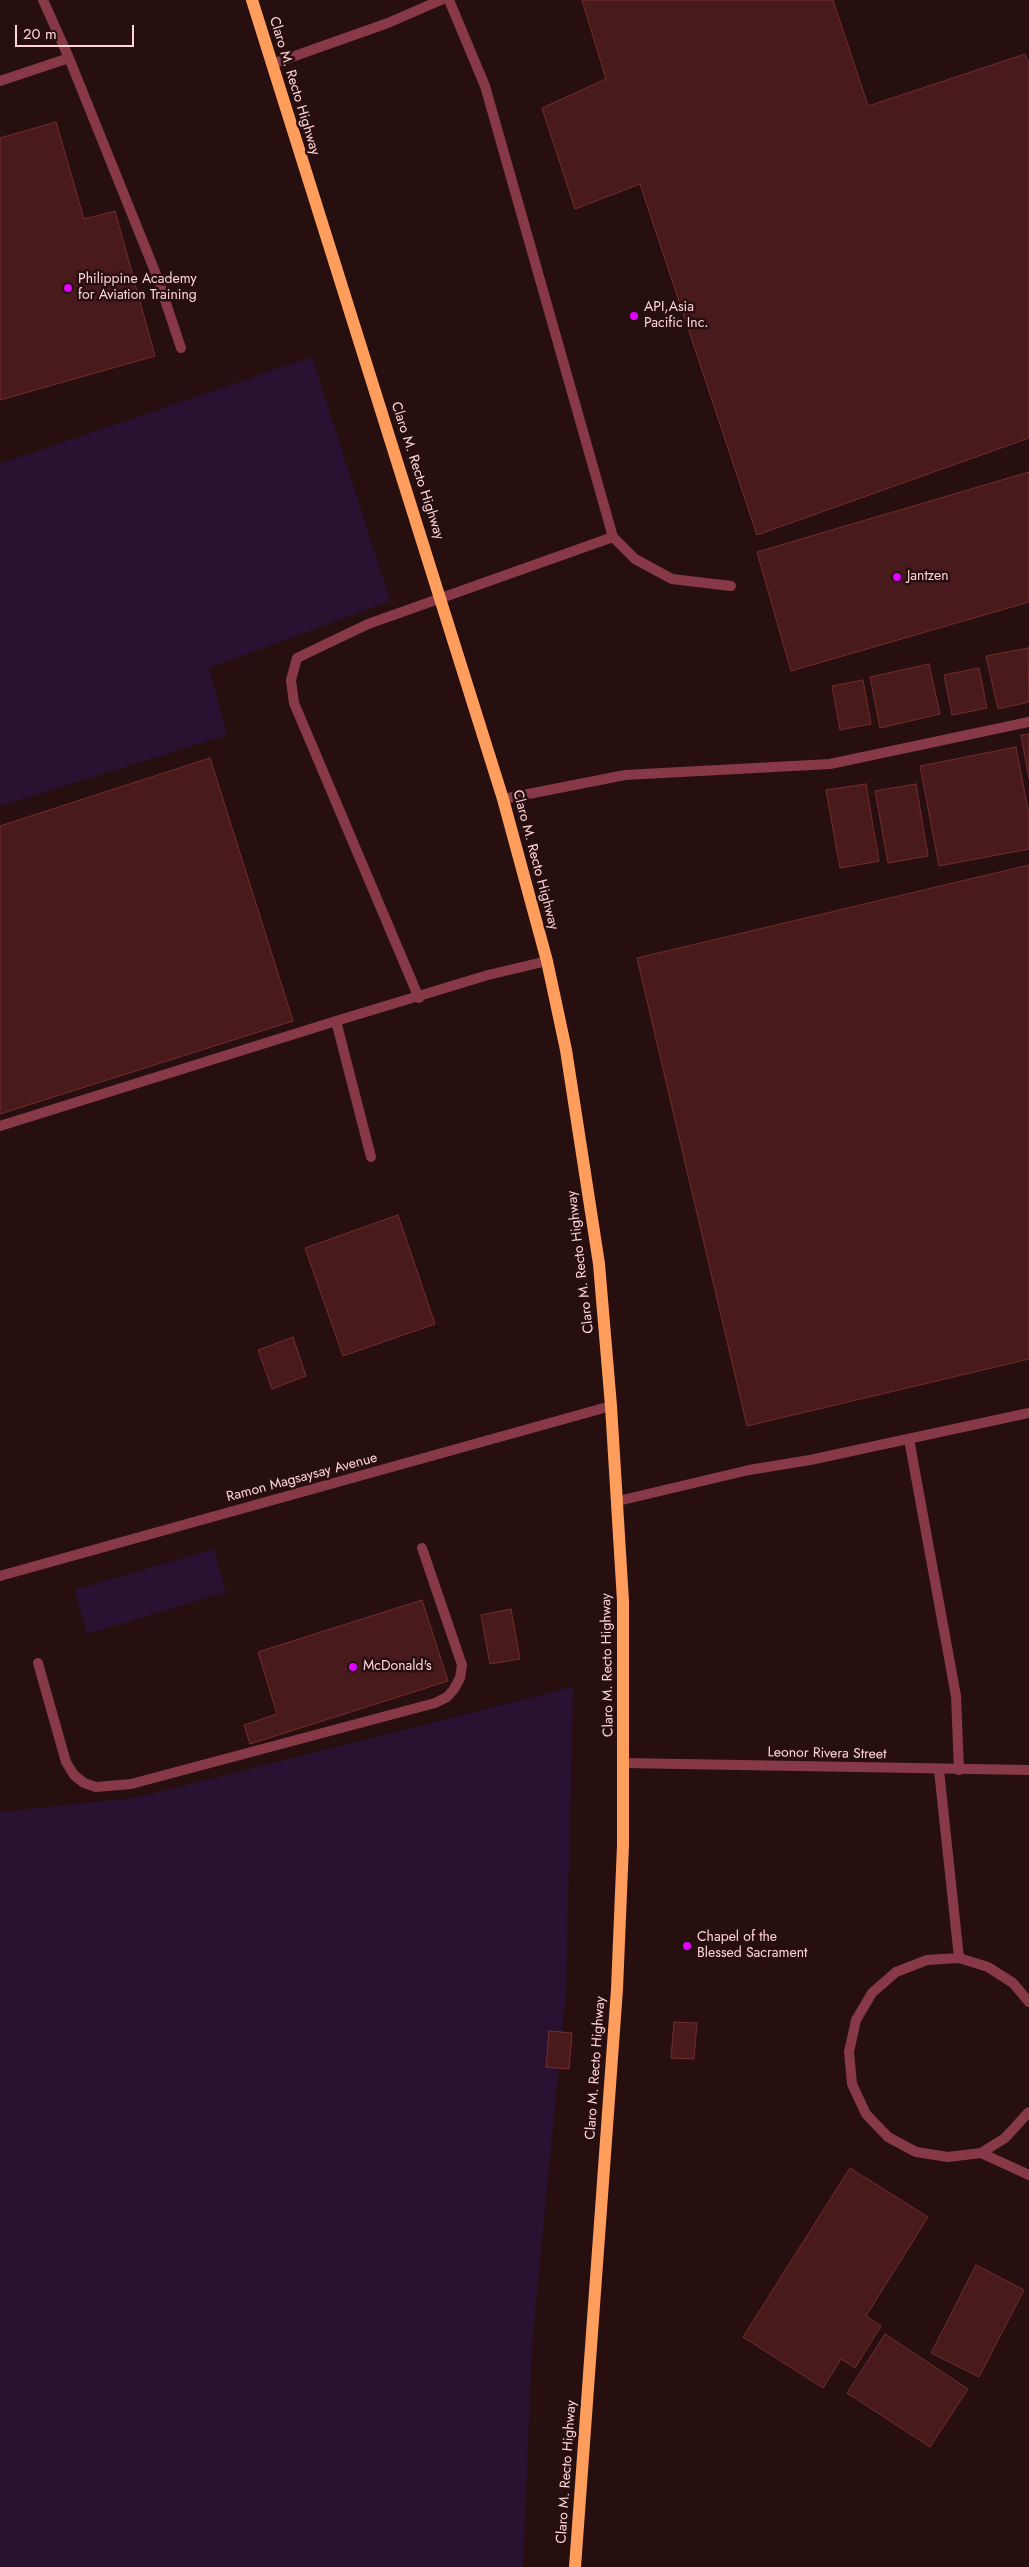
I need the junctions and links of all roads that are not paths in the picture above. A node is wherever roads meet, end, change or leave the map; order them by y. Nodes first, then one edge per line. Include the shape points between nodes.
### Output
1 (43, 0) edge
2 (252, 0) edge
3 (440, 0) edge
4 (449, 0) edge
5 (69, 58) junction
6 (272, 64) junction
7 (0, 81) edge
8 (181, 348) dead end
9 (613, 537) junction
10 (731, 586) dead end
11 (441, 597) junction
12 (1029, 722) edge
13 (503, 799) junction
14 (547, 961) junction
15 (419, 998) junction
16 (336, 1021) junction
17 (0, 1126) edge
18 (371, 1157) dead end
19 (611, 1406) junction
20 (1029, 1413) edge
21 (909, 1439) junction
22 (618, 1501) junction
23 (422, 1548) dead end
24 (0, 1576) edge
25 (38, 1663) dead end
26 (624, 1763) junction
27 (939, 1770) junction
28 (959, 1770) junction
29 (1029, 1770) edge
30 (958, 1958) junction
31 (1029, 2002) edge
32 (1029, 2112) edge
33 (981, 2153) junction
34 (1029, 2175) edge
35 (575, 2567) edge

1 - 5 street
2 - 6 main road, Claro M. Recto Highway
3 - 6 street
4 - 9 street via 485,86
5 - 7 street
5 - 8 street via 158,279
6 - 11 main road, Claro M. Recto Highway
9 - 10 street via 635,559 672,579
9 - 11 street
11 - 13 main road, Claro M. Recto Highway
11 - 15 street via 368,624 297,658 291,680 294,704
12 - 13 street via 830,764 625,775
13 - 14 main road, Claro M. Recto Highway
14 - 15 street via 488,975
14 - 19 main road, Claro M. Recto Highway via 584,1159 599,1264
15 - 16 street
16 - 17 street
16 - 18 street
19 - 22 main road, Claro M. Recto Highway
19 - 24 street, Ramon Magsaysay Avenue
20 - 21 street
21 - 22 street via 749,1470
21 - 28 street via 956,1696
22 - 26 main road, Claro M. Recto Highway via 623,1601
23 - 25 street via 462,1665 454,1689 435,1703 130,1784 96,1787 79,1779 66,1762
26 - 27 street, Leonor Rivera Street
26 - 35 main road, Claro M. Recto Highway via 617,1989
27 - 28 street, Leonor Rivera Street
27 - 30 street
28 - 29 street, Leonor Rivera Street
30 - 31 street via 988,1966 1013,1983
30 - 33 street via 927,1960 896,1972 872,1993 854,2028 849,2052 852,2084 866,2114 888,2137 916,2152 948,2157
32 - 33 street via 1005,2138
33 - 34 street

